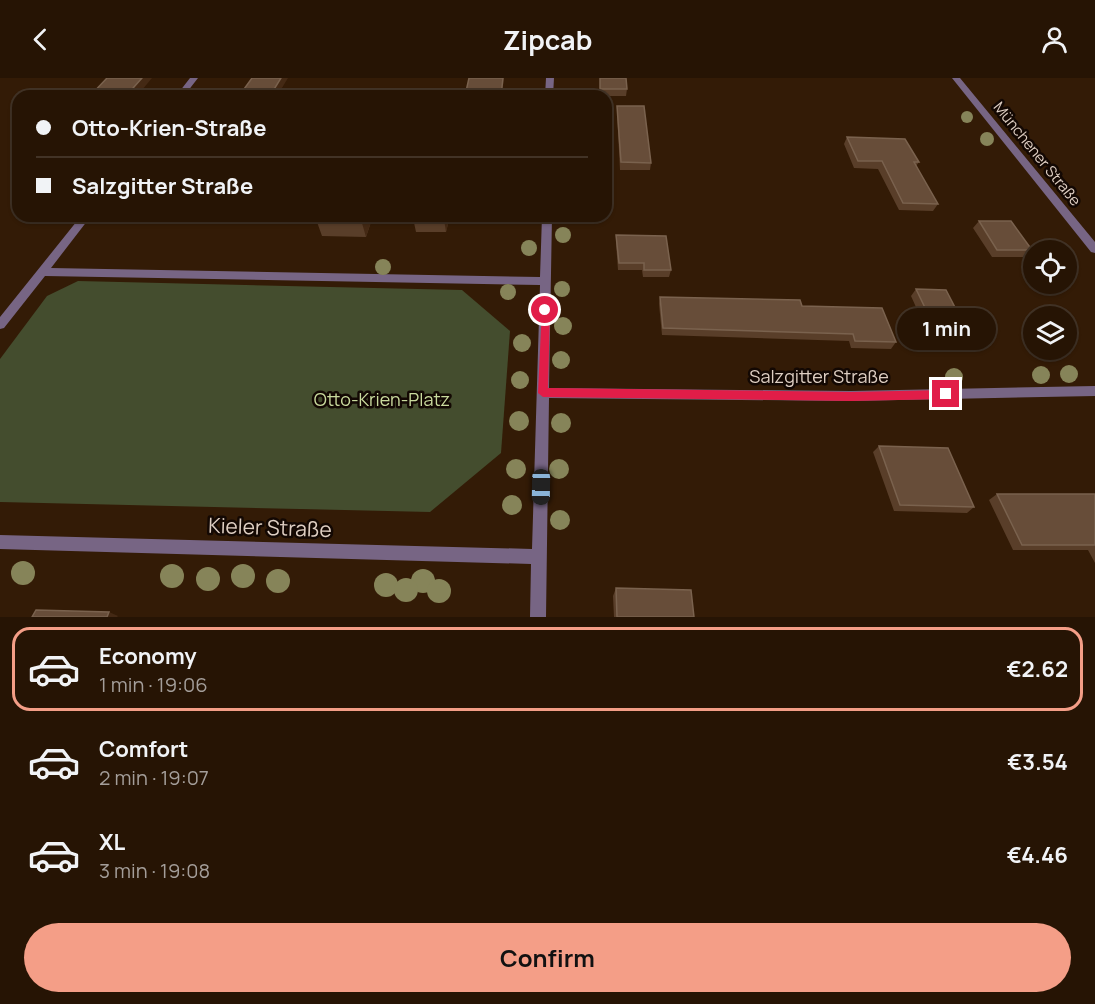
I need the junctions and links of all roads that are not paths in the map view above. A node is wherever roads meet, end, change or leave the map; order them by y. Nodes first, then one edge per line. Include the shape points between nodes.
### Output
1 (194, 78) edge
2 (956, 78) edge
3 (185, 90) edge
4 (82, 222) edge
5 (547, 222) edge
6 (1095, 249) edge
7 (42, 272) junction
8 (546, 281) junction
9 (0, 325) edge
10 (1095, 391) edge
11 (543, 393) junction
12 (0, 542) edge
13 (539, 557) junction
14 (538, 617) edge

1 - 3 street
2 - 6 street, Münchener Straße
4 - 7 street
5 - 8 street
7 - 8 street
7 - 9 street
8 - 11 street
10 - 11 street, Salzgitter Straße via 851,396
11 - 13 street
12 - 13 street, Kieler Straße
13 - 14 street

